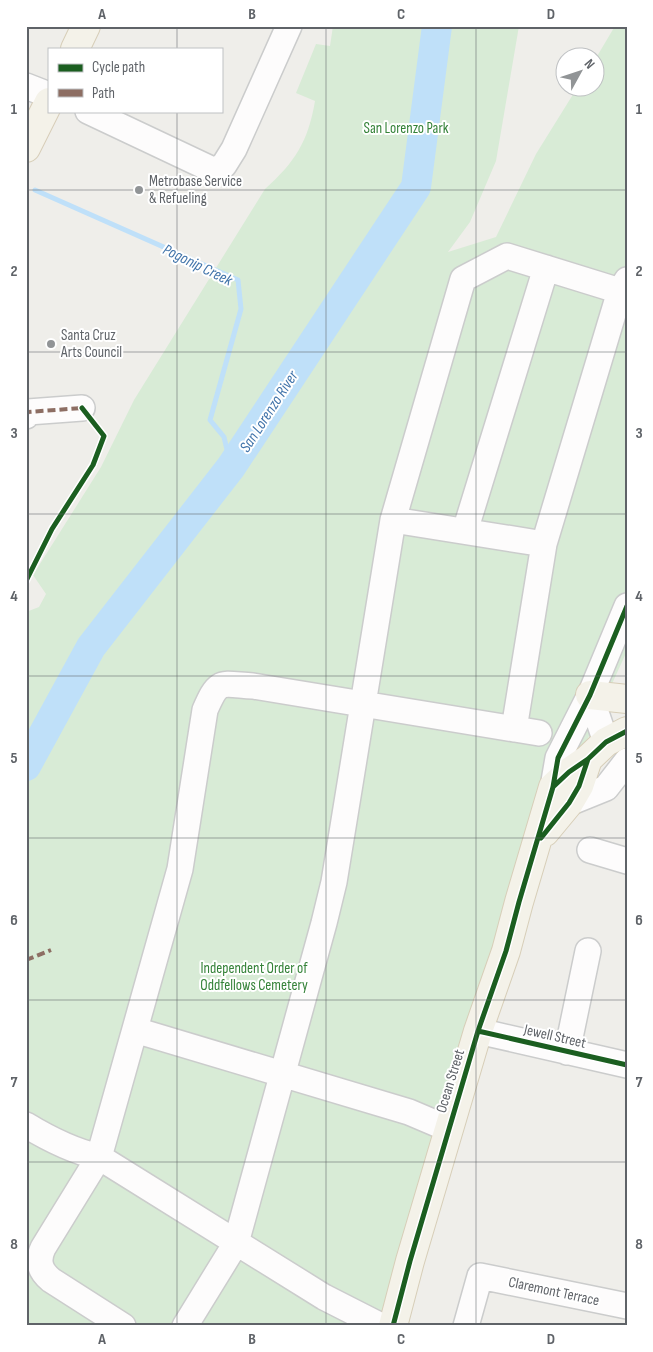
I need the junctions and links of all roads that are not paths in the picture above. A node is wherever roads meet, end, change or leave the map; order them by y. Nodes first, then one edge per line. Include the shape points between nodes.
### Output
1 (86, 26) edge
2 (289, 26) edge
3 (75, 48) edge
4 (26, 86) edge
5 (48, 95) edge
6 (48, 104) edge
7 (90, 112) edge
8 (26, 148) edge
9 (546, 268) junction
10 (624, 285) edge
11 (82, 408) dead end
12 (26, 416) edge
13 (392, 520) junction
14 (465, 531) junction
15 (544, 544) junction
16 (627, 606) edge
17 (590, 695) junction
18 (627, 699) edge
19 (362, 704) junction
20 (514, 729) junction
21 (539, 733) dead end
22 (607, 744) edge
23 (627, 761) edge
24 (616, 791) edge
25 (561, 795) junction
26 (590, 850) dead end
27 (627, 861) edge
28 (588, 951) dead end
29 (135, 1030) junction
30 (478, 1032) junction
31 (567, 1052) junction
32 (627, 1065) edge
33 (283, 1073) junction
34 (26, 1125) edge
35 (449, 1129) junction
36 (99, 1157) junction
37 (236, 1243) junction
38 (627, 1306) edge
39 (123, 1326) edge
40 (185, 1326) edge
41 (381, 1326) edge
42 (393, 1326) edge
43 (466, 1326) edge

1 - 3 main road
2 - 7 street via 234,149 224,165 215,171
4 - 5 street
6 - 8 main road
9 - 10 street
9 - 13 street via 507,256 463,280
9 - 14 street
10 - 15 street
11 - 12 street via 28,412
13 - 14 street
13 - 19 street
14 - 15 street
15 - 20 street
16 - 17 street, Ocean Street
17 - 18 main road
17 - 22 street
17 - 25 street, Ocean Street via 558,758
19 - 20 street
19 - 29 street via 253,686 223,684 214,690 205,710 180,869
19 - 33 street via 332,889
20 - 21 street
22 - 25 main road via 569,772
23 - 24 street
24 - 25 street
25 - 30 main road, Ocean Street via 536,844 506,951
26 - 27 street
28 - 31 street
29 - 33 street
29 - 36 street
30 - 31 street, Jewell Street
30 - 35 main road, Ocean Street
31 - 32 street, Jewell Street
33 - 35 street via 409,1112
33 - 37 street
34 - 36 street via 81,1153
35 - 42 main road, Ocean Street
36 - 37 street
36 - 39 street via 43,1248 39,1260 51,1280
37 - 40 street
37 - 41 street via 324,1297
38 - 43 street, Claremont Terrace via 480,1276

